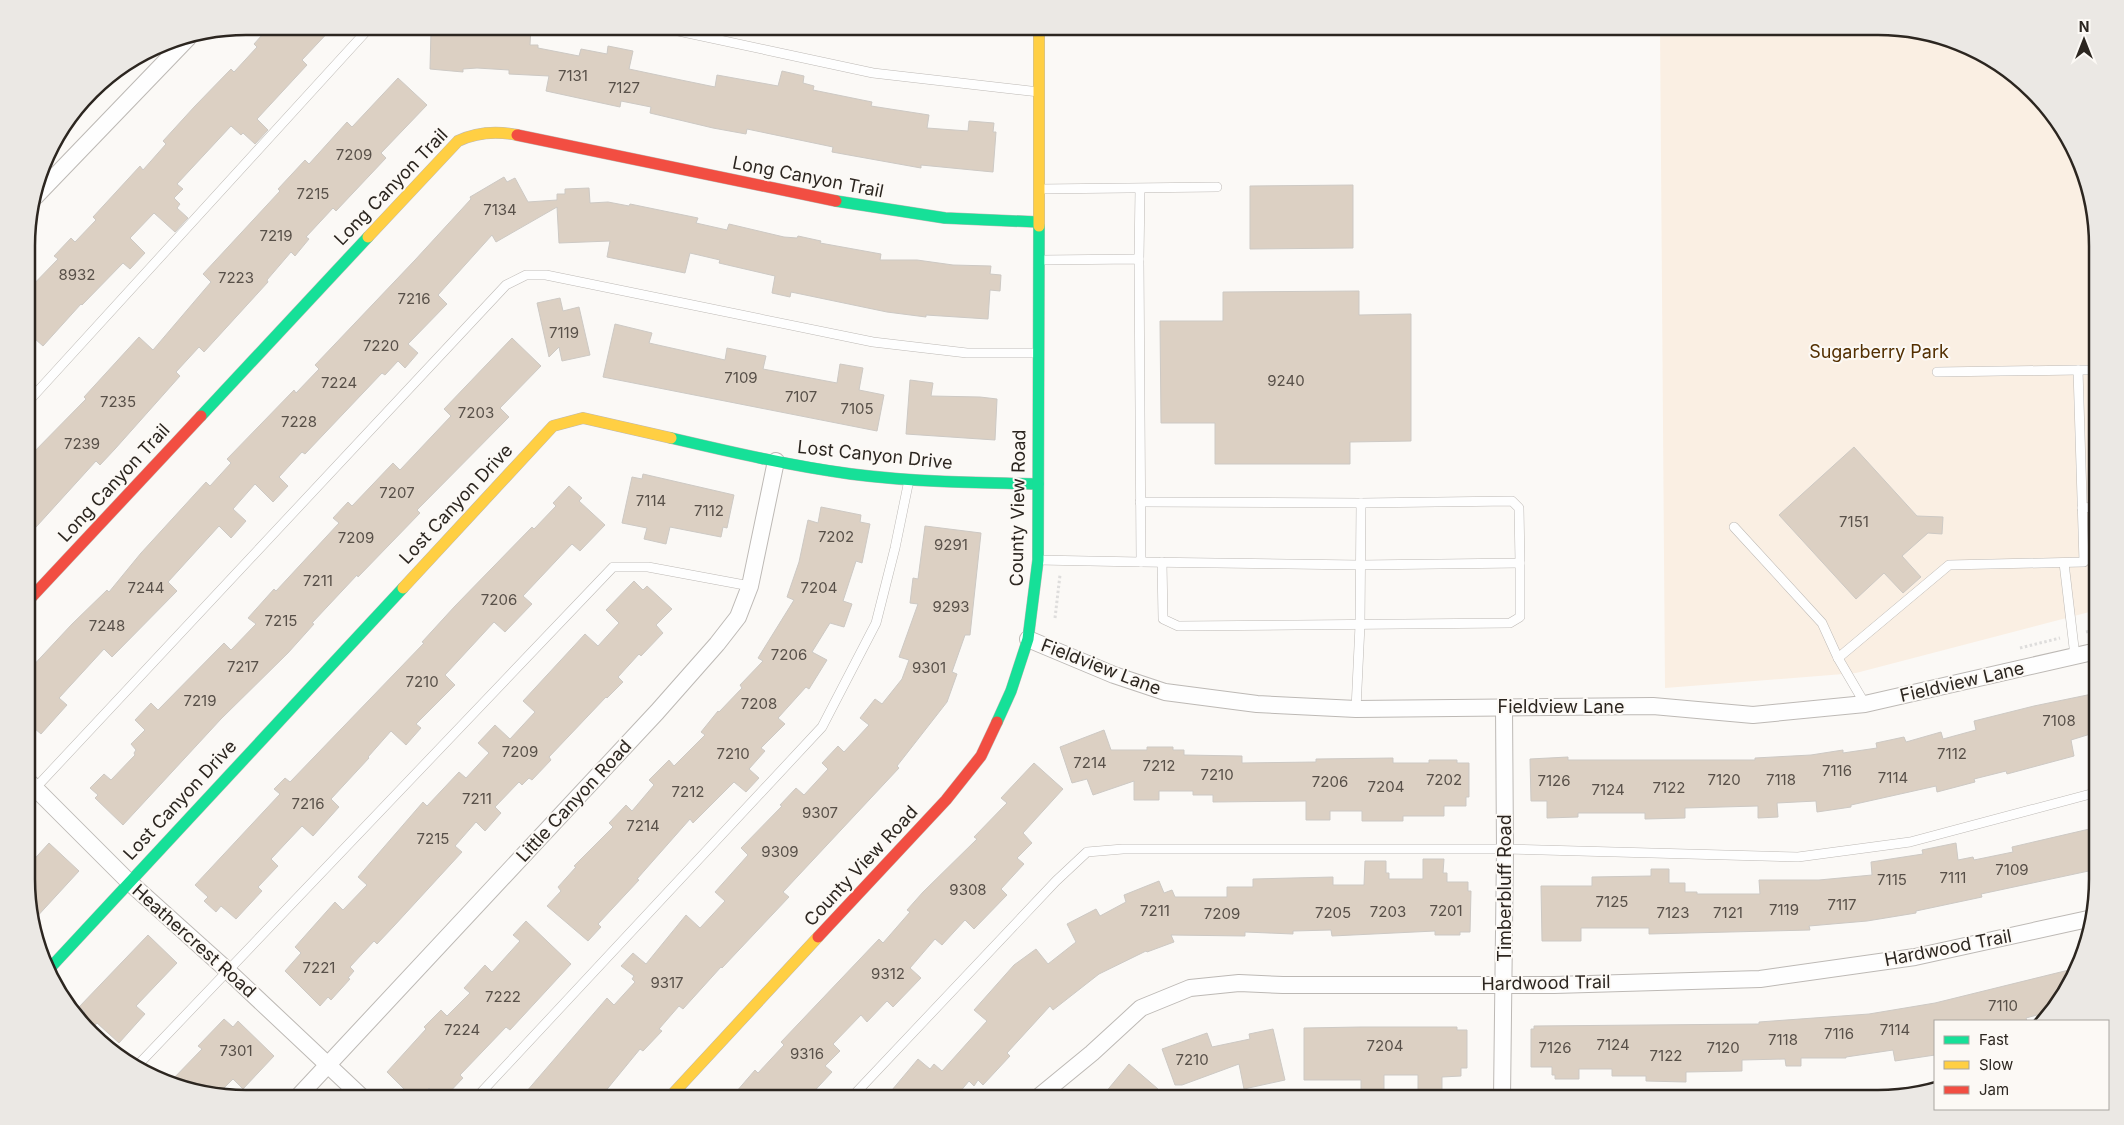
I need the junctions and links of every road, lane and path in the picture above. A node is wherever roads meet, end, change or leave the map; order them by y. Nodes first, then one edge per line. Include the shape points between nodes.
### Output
1 (363, 35) edge
2 (697, 35) edge
3 (1038, 35) edge
4 (181, 45) edge
5 (1038, 92) junction
6 (1217, 187) dead end
7 (43, 189) edge
8 (1038, 189) junction
9 (1140, 189) junction
10 (1038, 222) junction
11 (1139, 259) junction
12 (1038, 260) junction
13 (1037, 353) junction
14 (2078, 370) junction
15 (2089, 370) edge
16 (1937, 372) dead end
17 (35, 395) edge
18 (776, 461) junction
19 (909, 480) junction
20 (1038, 484) junction
21 (1140, 502) junction
22 (1361, 503) junction
23 (2082, 508) junction
24 (2089, 508) edge
25 (1734, 527) dead end
26 (1038, 560) junction
27 (1141, 562) junction
28 (1162, 562) junction
29 (1520, 563) junction
30 (2064, 563) junction
31 (1360, 565) junction
32 (750, 586) junction
33 (35, 594) edge
34 (1360, 625) junction
35 (1028, 639) junction
36 (2089, 653) edge
37 (2074, 656) junction
38 (1838, 658) junction
39 (1865, 704) junction
40 (1504, 707) junction
41 (1356, 709) junction
42 (35, 783) edge
43 (35, 793) edge
44 (2089, 794) edge
45 (1505, 849) junction
46 (128, 881) junction
47 (2085, 920) edge
48 (53, 964) edge
49 (227, 970) junction
50 (1504, 984) junction
51 (140, 1062) edge
52 (328, 1064) junction
53 (304, 1090) edge
54 (355, 1090) edge
55 (483, 1090) edge
56 (676, 1090) edge
57 (859, 1090) edge
58 (1046, 1090) edge
59 (1502, 1090) edge

1 - 17 lane
2 - 5 lane via 873,73
3 - 5 street, County View Road
4 - 7 street
5 - 8 street, County View Road
6 - 9 lane
8 - 9 lane
8 - 10 street, County View Road
9 - 11 lane
10 - 12 street, County View Road
10 - 33 street, Long Canyon Trail via 907,214 514,134 472,133 458,141
11 - 12 lane
11 - 21 lane
12 - 13 street, County View Road
13 - 20 street, County View Road
13 - 42 lane via 967,353 873,342 546,275 526,275 506,285
14 - 15 lane
14 - 16 lane
14 - 23 lane
18 - 19 street, Lost Canyon Drive
18 - 32 street, Little Canyon Road
18 - 46 street, Lost Canyon Drive via 583,418 553,426
19 - 20 street, Lost Canyon Drive
19 - 55 lane via 876,623 822,728
20 - 26 street, County View Road
21 - 22 lane
21 - 27 lane
22 - 29 lane via 1512,502 1519,508
22 - 31 lane
23 - 24 lane
23 - 30 lane via 2084,562
25 - 38 lane via 1822,623
26 - 27 lane
26 - 35 street, County View Road
27 - 28 lane
28 - 31 lane
28 - 34 lane via 1163,619 1178,626
29 - 31 lane
29 - 34 lane via 1520,617 1510,623
30 - 37 lane
30 - 38 lane via 1949,565
31 - 34 lane
32 - 49 lane via 648,568 613,567
32 - 52 street, Little Canyon Road via 738,617 717,644
34 - 41 lane
35 - 41 street, Fieldview Lane via 1114,675 1165,692 1257,704
35 - 56 street, County View Road via 1011,691 981,756 946,800
36 - 37 street, Fieldview Lane
37 - 39 street, Fieldview Lane
38 - 39 lane
39 - 40 street, Fieldview Lane via 1753,715 1653,706
40 - 41 street, Fieldview Lane
40 - 45 street, Timberbluff Road
43 - 46 street, Heathercrest Road
44 - 45 lane via 1910,842 1798,857
45 - 50 street, Timberbluff Road
45 - 57 lane via 1123,849 1087,852
46 - 48 street, Lost Canyon Drive
46 - 49 street, Heathercrest Road
47 - 50 street, Hardwood Trail via 1915,957 1760,979
49 - 51 lane
49 - 52 street, Heathercrest Road
50 - 58 street, Hardwood Trail via 1239,983 1190,988 1141,1008
50 - 59 street, Timberbluff Road
52 - 53 street, Little Canyon Road
52 - 54 street, Heathercrest Road

